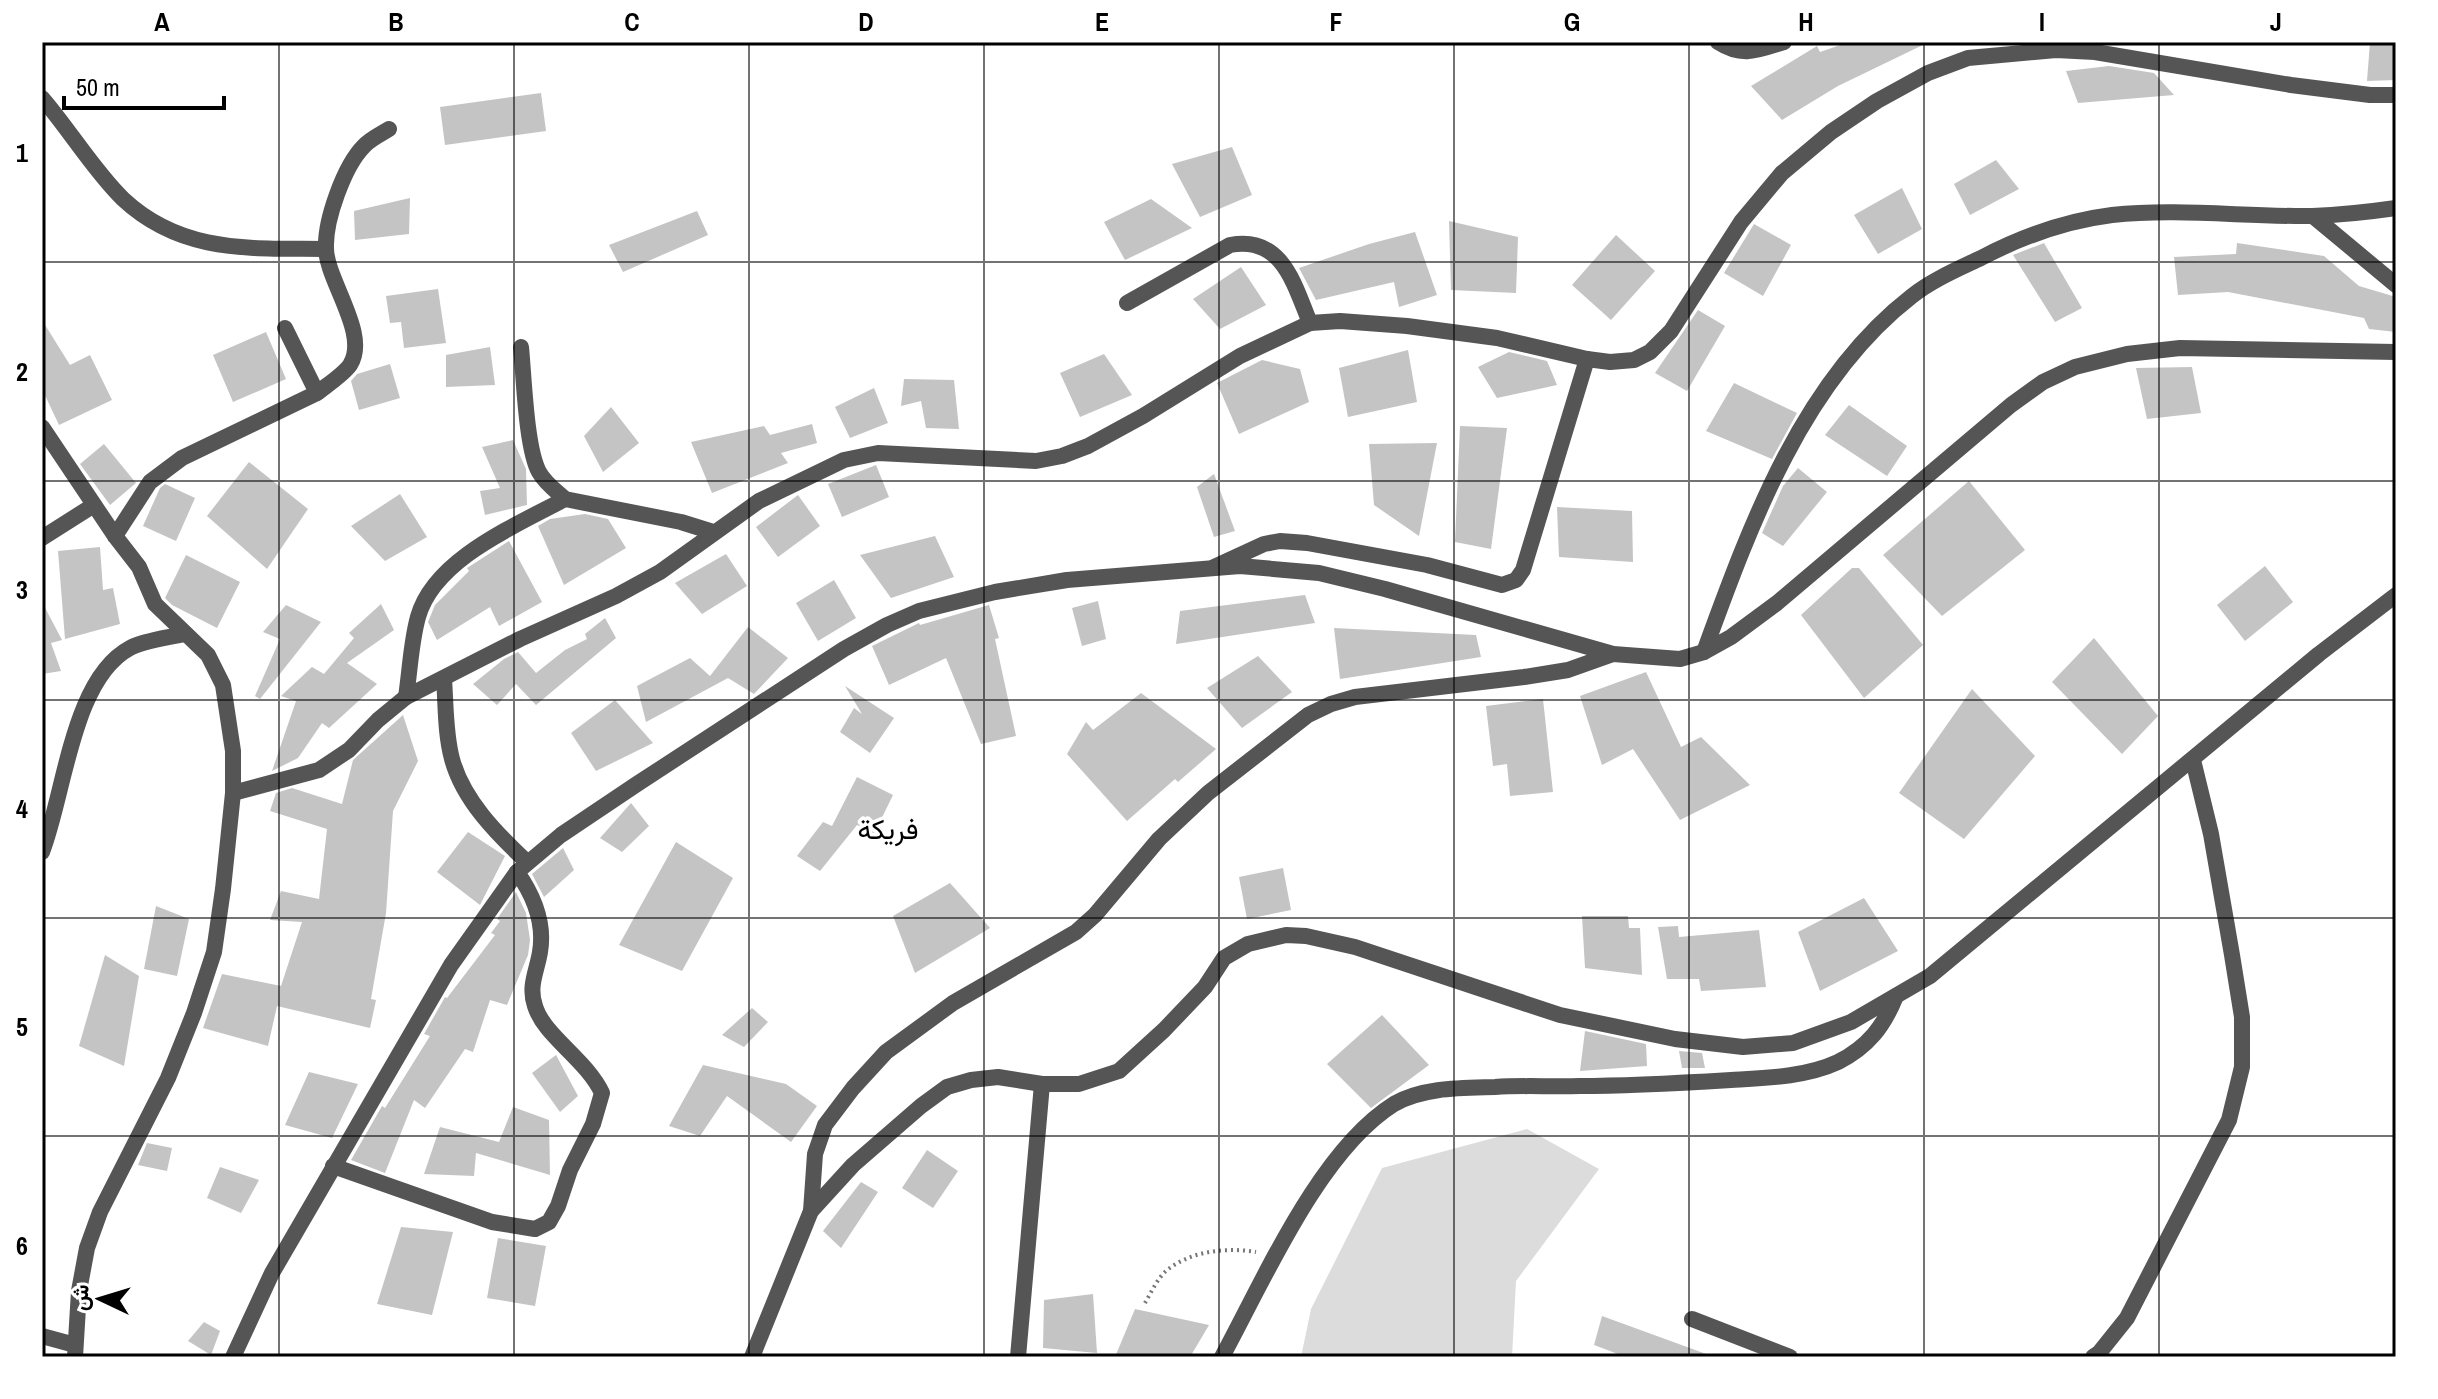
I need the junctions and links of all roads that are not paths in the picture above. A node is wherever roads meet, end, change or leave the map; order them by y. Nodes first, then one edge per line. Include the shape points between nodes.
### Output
1 (1718, 42) edge
2 (1784, 42) edge
3 (2090, 47) edge
4 (2396, 95) edge
5 (42, 98) edge
6 (389, 129) dead end
7 (2396, 208) edge
8 (2313, 216) junction
9 (325, 249) junction
10 (2396, 285) edge
11 (1127, 303) dead end
12 (1310, 323) junction
13 (285, 328) dead end
14 (521, 347) dead end
15 (2396, 352) edge
16 (1587, 359) junction
17 (317, 393) junction
18 (42, 427) edge
19 (565, 499) junction
20 (94, 505) junction
21 (713, 532) junction
22 (115, 536) junction
23 (42, 538) edge
24 (1211, 568) junction
25 (2396, 595) edge
26 (184, 634) junction
27 (1704, 652) junction
28 (1613, 654) junction
29 (444, 679) junction
30 (406, 697) junction
31 (2193, 760) junction
32 (233, 793) junction
33 (42, 852) edge
34 (522, 867) junction
35 (1896, 996) junction
36 (1042, 1084) junction
37 (333, 1166) junction
38 (811, 1211) junction
39 (1692, 1319) dead end
40 (42, 1336) edge
41 (75, 1351) edge
42 (233, 1357) edge
43 (752, 1357) edge
44 (1018, 1357) edge
45 (1222, 1357) edge
46 (1790, 1357) edge
47 (2093, 1357) edge

1 - 2 street via 1730,50 1750,52
3 - 4 street via 2291,85
3 - 16 street via 1968,58 1877,101 1782,173 1741,222 1671,331 1650,352 1634,360
5 - 9 street via 122,198 157,226 190,240 238,249
6 - 9 street via 364,145 345,174
7 - 8 street
8 - 10 street
8 - 27 street via 2113,215 2057,225 2019,238 1913,294 1871,332 1822,394 1766,493
9 - 17 street via 355,349 349,365
11 - 12 street via 1230,245 1246,242 1282,262
12 - 16 street via 1407,326 1497,338
12 - 21 street via 1240,356 1143,416 1062,456 1036,461 878,453 824,468
13 - 17 street
14 - 19 street via 532,452 539,472
15 - 27 street via 2180,348 2075,367 2011,405 1777,603
16 - 24 street via 1523,570 1508,585 1427,565 1280,541
17 - 22 street via 182,458 150,482
18 - 20 street
19 - 21 street
19 - 30 street via 499,532 446,573 418,616
20 - 22 street
20 - 23 street
21 - 29 street via 660,572
22 - 26 street via 139,567 155,604
24 - 28 street via 1319,573
24 - 34 street via 1067,580 919,611 831,657 637,784
25 - 31 street
26 - 32 street via 208,655 223,685
26 - 33 street via 132,647 108,663 93,685
27 - 28 street via 1680,659
28 - 38 street via 1539,675 1355,697 1308,715 1208,793 1076,932 953,1003 886,1052 825,1125 815,1154
29 - 30 street
29 - 34 street via 452,760 475,805
30 - 32 street via 319,770
31 - 35 street via 1930,976
31 - 47 street via 2242,1017 2242,1067 2229,1120 2127,1318
32 - 41 street via 214,952 168,1078 100,1212 81,1270
34 - 37 street via 451,965
34 - 37 street via 541,923 532,982 535,1007 602,1093 549,1222 535,1229 492,1222
35 - 36 street via 1851,1022 1793,1043 1743,1047 1560,1015 1355,947 1286,935 1248,944 1224,958 1205,987 1119,1071 1079,1084
35 - 45 street via 1876,1035 1836,1063 1810,1071 1679,1083 1462,1088 1396,1103 1372,1122 1319,1183
36 - 38 street via 998,1077 947,1087 853,1165
36 - 44 street
37 - 42 street via 272,1273
38 - 43 street
39 - 46 street
40 - 41 street

